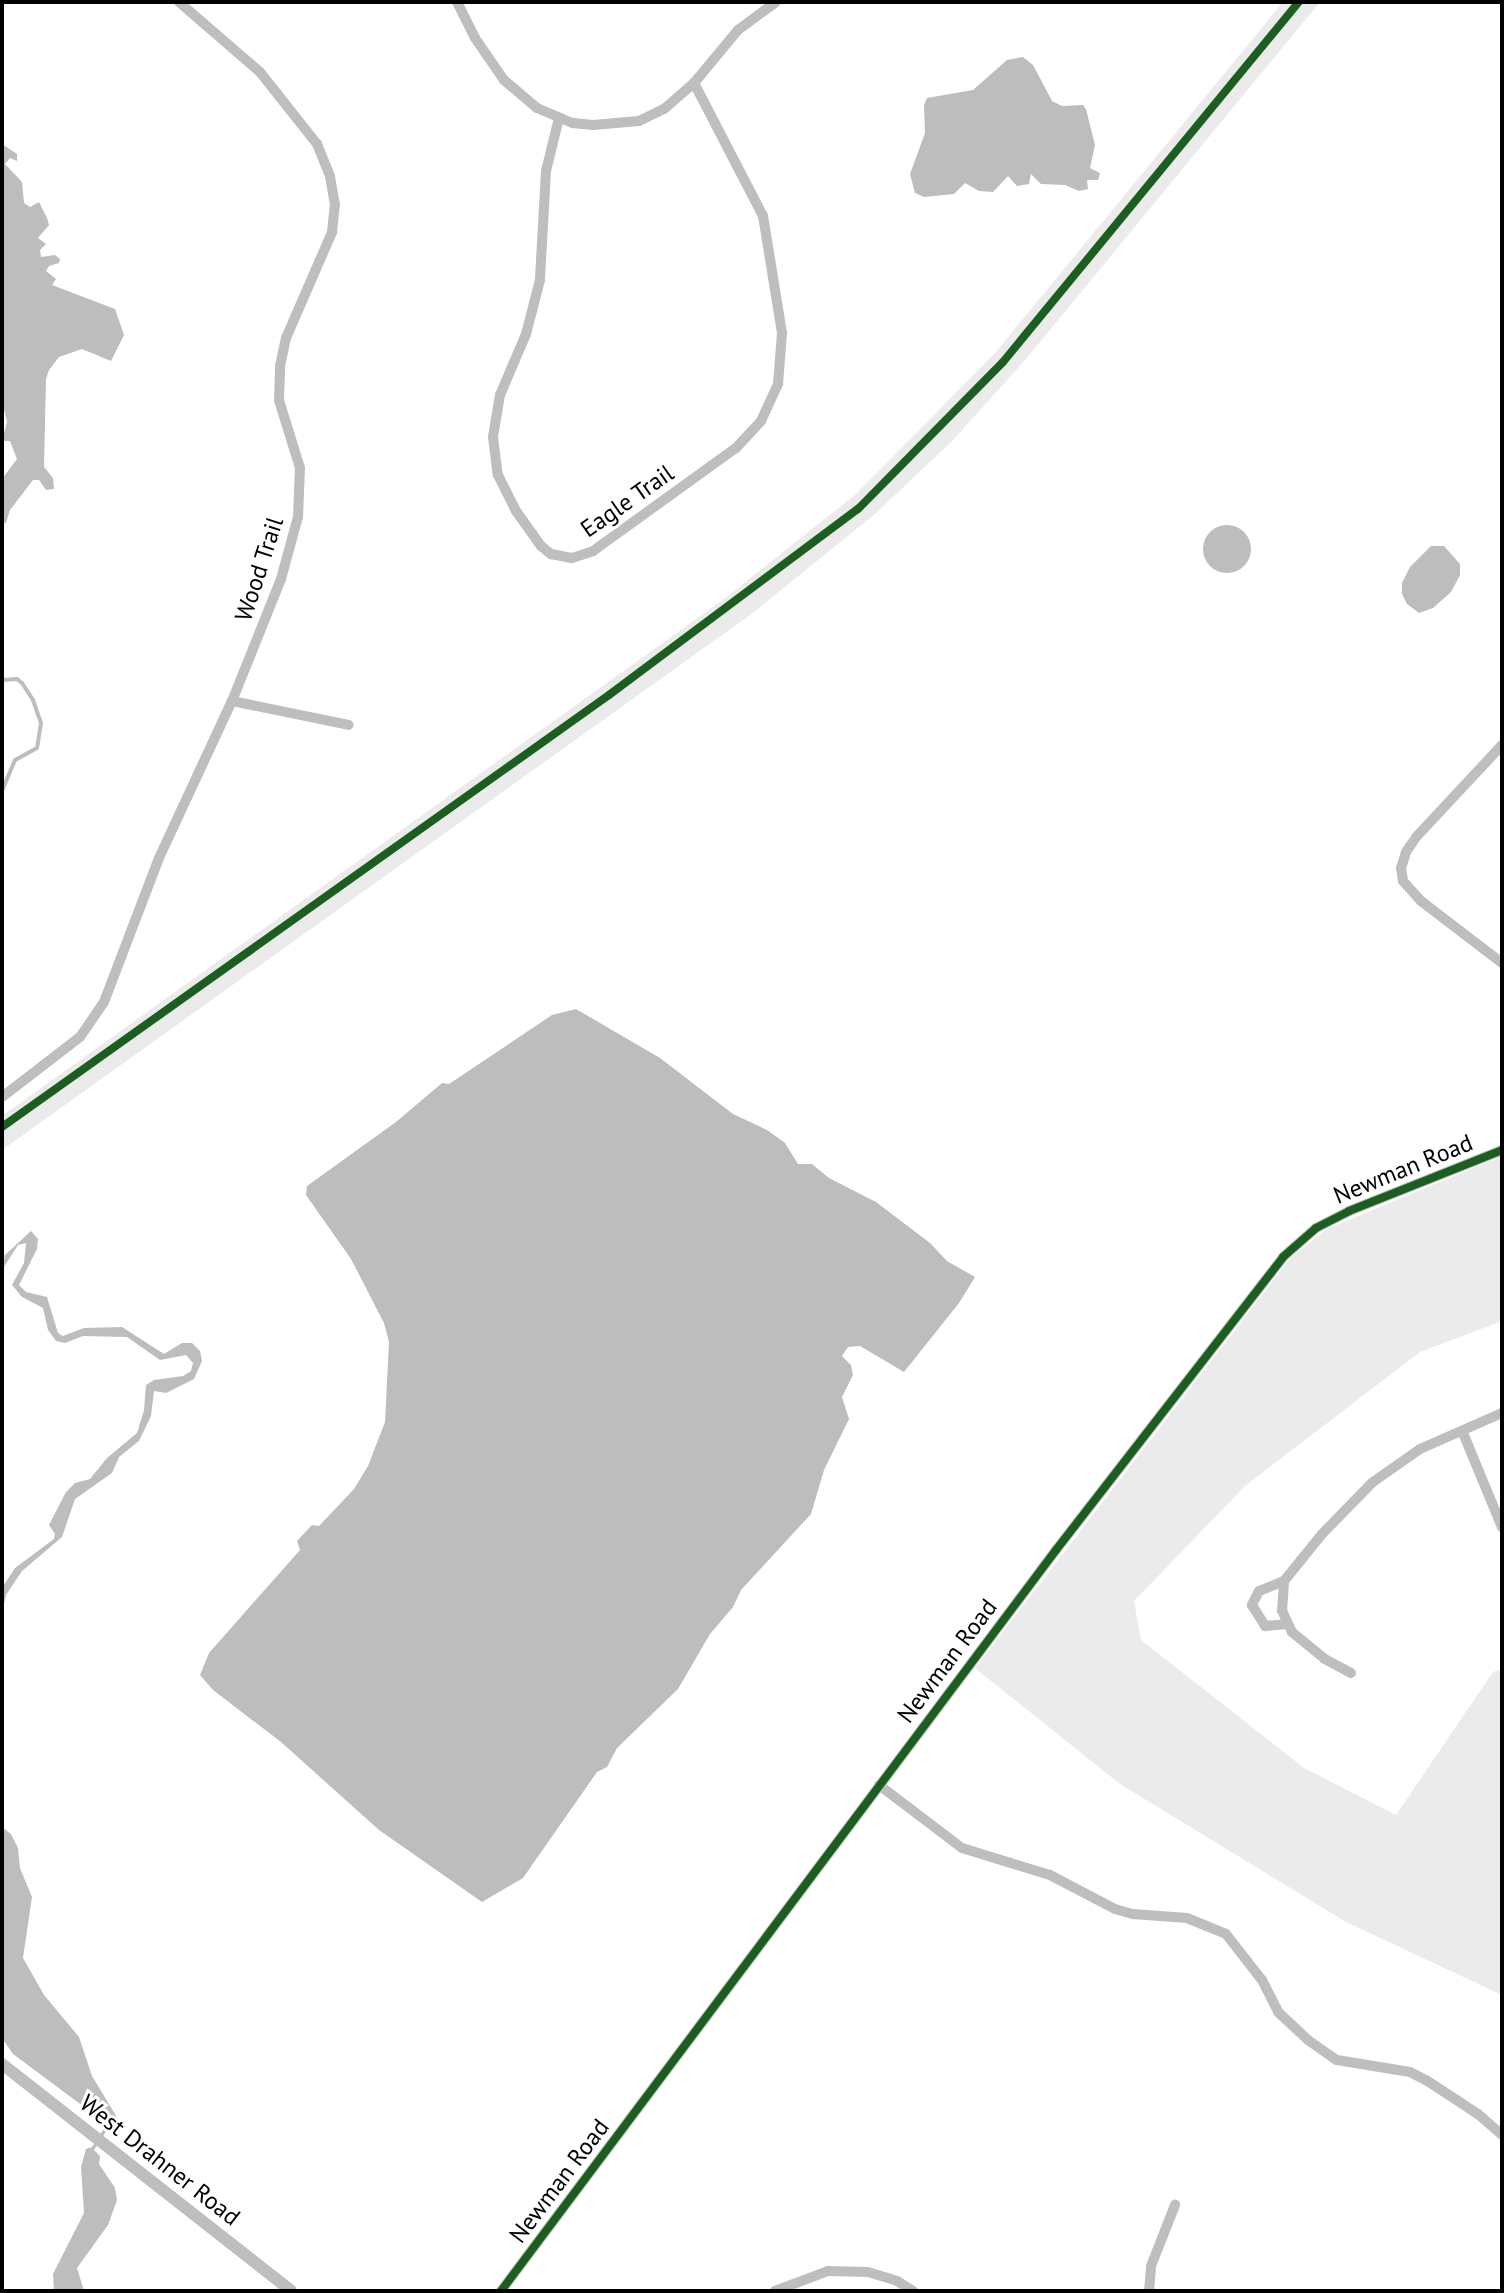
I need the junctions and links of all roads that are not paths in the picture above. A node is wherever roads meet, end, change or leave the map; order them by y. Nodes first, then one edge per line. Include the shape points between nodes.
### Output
1 (179, 2) edge
2 (457, 2) edge
3 (776, 2) edge
4 (694, 83) junction
5 (559, 118) junction
6 (232, 701) junction
7 (349, 725) dead end
8 (1502, 745) edge
9 (1502, 963) edge
10 (2, 1097) edge
11 (1502, 1150) edge
12 (1502, 1413) edge
13 (1463, 1433) junction
14 (1502, 1527) edge
15 (1284, 1581) junction
16 (1286, 1624) junction
17 (1351, 1673) dead end
18 (879, 1785) junction
19 (2, 2064) edge
20 (1502, 2135) edge
21 (1175, 2205) dead end
22 (291, 2291) edge
23 (501, 2291) edge
24 (775, 2291) edge
25 (913, 2291) edge
26 (1149, 2291) edge

1 - 6 street, Wood Trail via 240,51 291,108 317,144 335,205 332,232 286,338 280,366 279,400 300,468 298,517 281,579
2 - 5 street via 504,80 537,108
3 - 4 street via 738,30
4 - 5 street via 664,109 639,121 593,125
4 - 5 street, Eagle Trail via 763,216 782,333 778,384 761,421 736,448 593,551 572,558 541,546 516,511 498,475 493,437 500,395 526,334 540,280 546,171
6 - 7 street
6 - 10 street, Wood Trail via 159,858 98,1013 80,1037
8 - 9 street via 1417,836 1401,868 1403,881 1421,901
11 - 18 street, Newman Road via 1349,1211 1316,1228 1283,1257
12 - 13 street
13 - 14 street
13 - 15 street via 1420,1449 1373,1482
15 - 16 street
15 - 16 street via 1259,1591 1252,1605 1265,1626
16 - 17 street via 1316,1653
18 - 20 street via 962,1848 1050,1875 1115,1909 1187,1918 1226,1934 1262,1980 1278,2012 1308,2040 1337,2060 1410,2072
18 - 23 street, Newman Road
19 - 22 street, West Drahner Road
21 - 26 street via 1151,2266
24 - 25 street via 828,2271 868,2272

